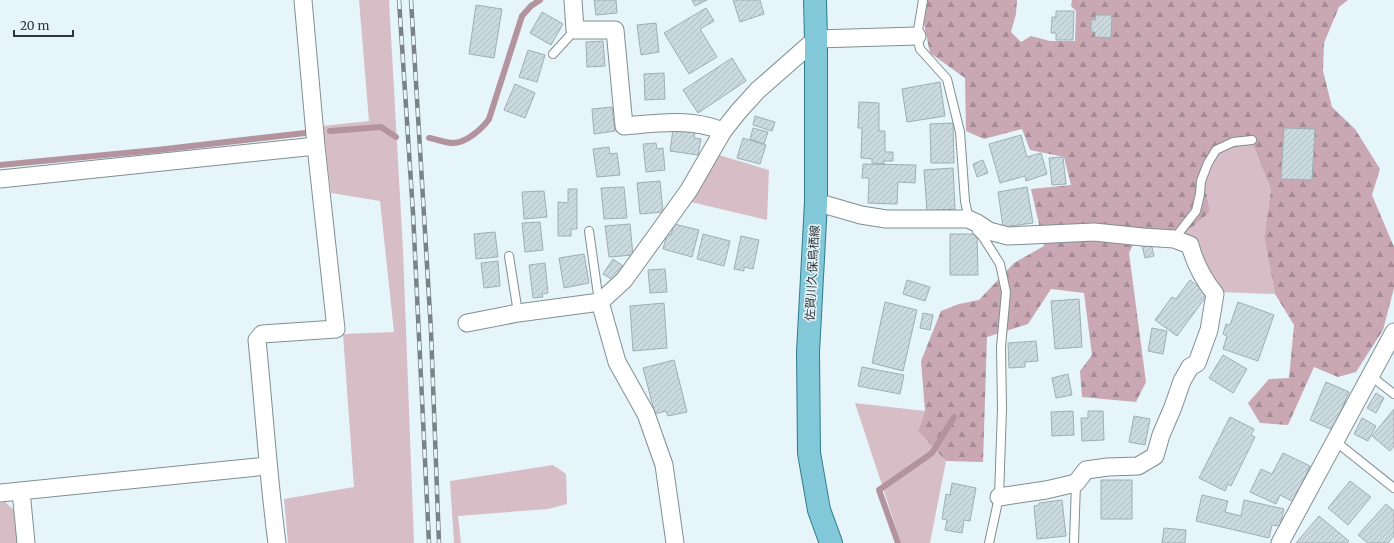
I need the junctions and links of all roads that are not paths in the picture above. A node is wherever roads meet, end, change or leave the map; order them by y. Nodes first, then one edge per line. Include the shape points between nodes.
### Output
1 (303, 0) edge
2 (573, 0) edge
3 (815, 0) edge
4 (923, 0) edge
5 (574, 30) junction
6 (917, 36) junction
7 (816, 39) junction
8 (554, 54) dead end
9 (723, 132) junction
10 (1252, 140) dead end
11 (316, 146) junction
12 (0, 179) edge
13 (816, 202) junction
14 (968, 219) junction
15 (589, 231) dead end
16 (1174, 239) junction
17 (509, 256) dead end
18 (600, 302) junction
19 (518, 313) junction
20 (467, 323) dead end
21 (1394, 332) edge
22 (1371, 376) junction
23 (1394, 394) edge
24 (1335, 440) junction
25 (267, 466) junction
26 (1076, 483) junction
27 (1394, 488) edge
28 (20, 491) junction
29 (0, 493) edge
30 (999, 497) junction
31 (26, 543) edge
32 (276, 543) edge
33 (675, 543) edge
34 (830, 543) edge
35 (989, 543) edge
36 (1074, 543) edge
37 (1280, 543) edge

1 - 11 street
2 - 5 street
3 - 7 main road, 佐賀川久保鳥栖線
4 - 6 lane
5 - 8 lane
5 - 9 street via 615,30 624,126 674,122 707,125
6 - 7 street
6 - 14 lane via 920,49 947,80 960,132
7 - 9 street via 758,90
7 - 13 main road, 佐賀川久保鳥栖線
9 - 18 street via 689,190 666,222 624,280
10 - 16 lane via 1232,142 1216,150 1201,181 1196,211
11 - 12 street
11 - 25 street via 336,329 262,334 257,340 266,422
13 - 14 street via 861,215 886,219
13 - 34 main road, 佐賀川久保鳥栖線 via 808,352 809,453 819,510
14 - 16 street via 989,232 1008,236 1094,232
14 - 30 lane via 1000,264 1006,292 1001,347
15 - 18 lane
16 - 26 street via 1190,245 1194,260 1214,294 1209,330 1197,363 1190,367 1182,381 1155,456 1138,466 1086,470
17 - 19 lane
18 - 19 street
18 - 33 street via 617,362 646,414 664,465
19 - 20 street
21 - 22 street
22 - 23 lane
22 - 24 street
24 - 27 lane
24 - 37 street
25 - 28 street
25 - 32 street
26 - 30 street
26 - 36 lane
28 - 29 street
28 - 31 street
30 - 35 lane

